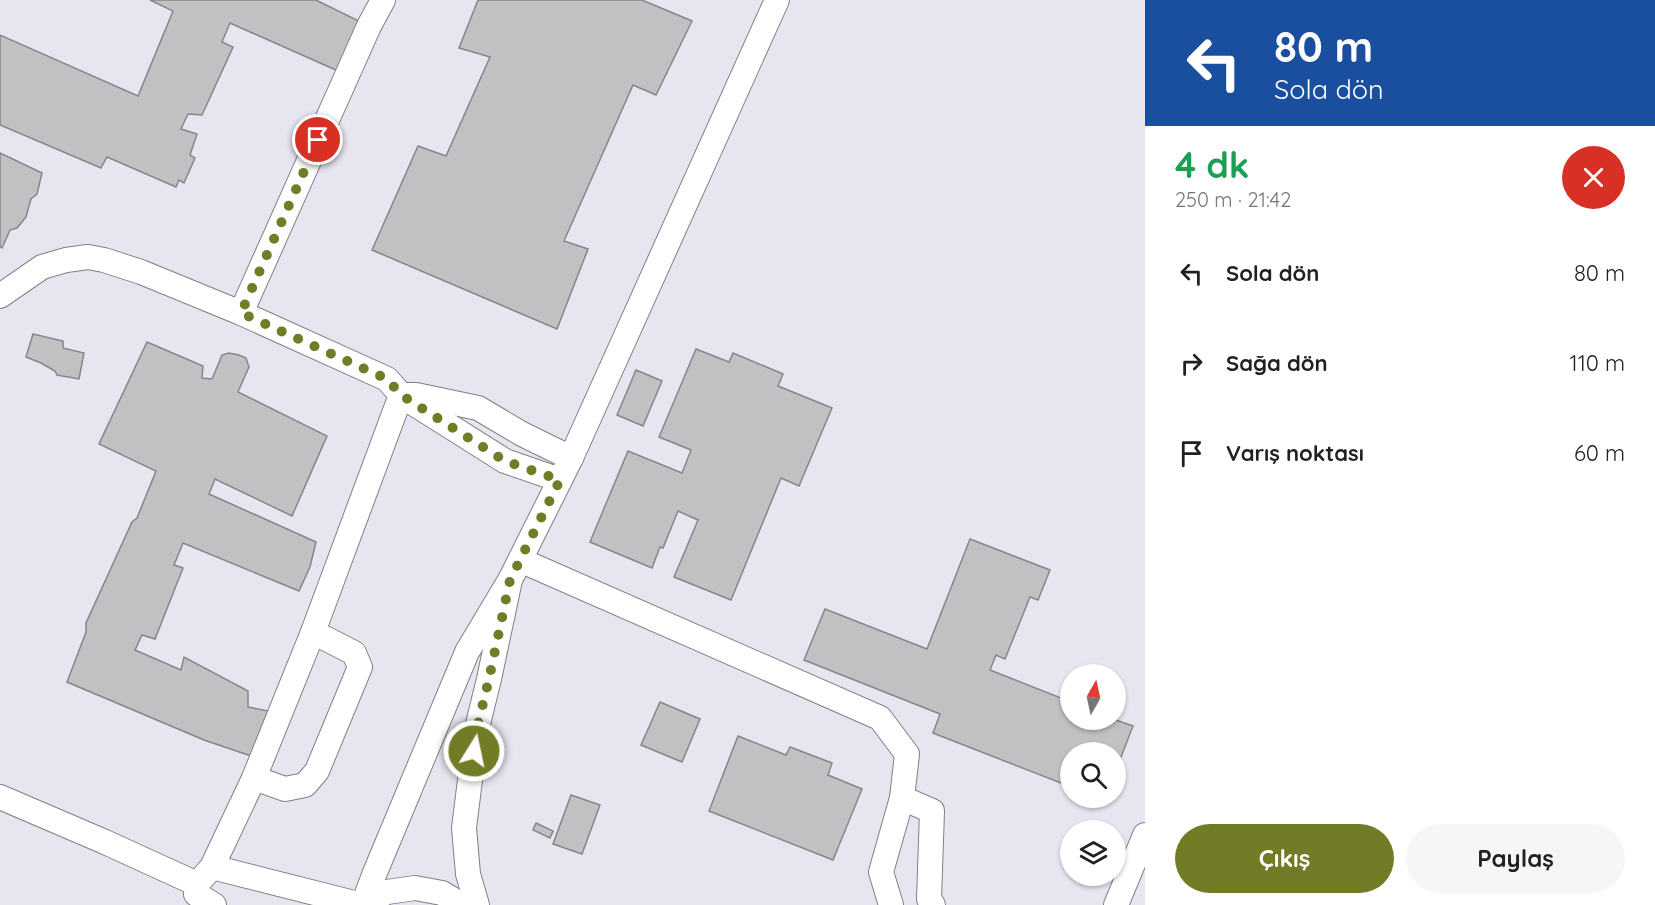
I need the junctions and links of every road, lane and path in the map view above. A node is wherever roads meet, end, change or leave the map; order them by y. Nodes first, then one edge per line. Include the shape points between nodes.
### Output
1 (382, 0) edge
2 (771, 2) edge
3 (0, 269) edge
4 (21, 281) junction
5 (0, 296) edge
6 (241, 313) junction
7 (401, 395) junction
8 (572, 458) junction
9 (560, 480) junction
10 (515, 570) junction
11 (313, 632) junction
12 (254, 778) junction
13 (0, 797) edge
14 (902, 798) junction
15 (1145, 835) edge
16 (205, 876) junction
17 (214, 905) edge
18 (363, 905) edge
19 (462, 905) edge
20 (477, 905) edge
21 (891, 905) edge
22 (933, 905) edge
23 (1116, 905) edge

1 - 6 street
2 - 8 street
3 - 4 street
4 - 5 street
4 - 6 street via 42,267 66,260 104,260
6 - 7 street via 387,379
7 - 8 street via 478,408
7 - 9 street via 505,461
7 - 11 street
8 - 9 street
9 - 10 street
10 - 14 street via 880,718 908,754
10 - 18 street via 467,652
10 - 20 street via 476,732 464,828 468,874
11 - 12 street
11 - 12 street via 354,653 360,667 317,771 305,785 285,789
12 - 16 street
13 - 16 street via 105,842
14 - 21 street via 881,872
14 - 22 street via 932,811 929,899
15 - 23 street
16 - 17 street via 196,894
16 - 18 street
18 - 19 street via 387,892 415,888 442,893

